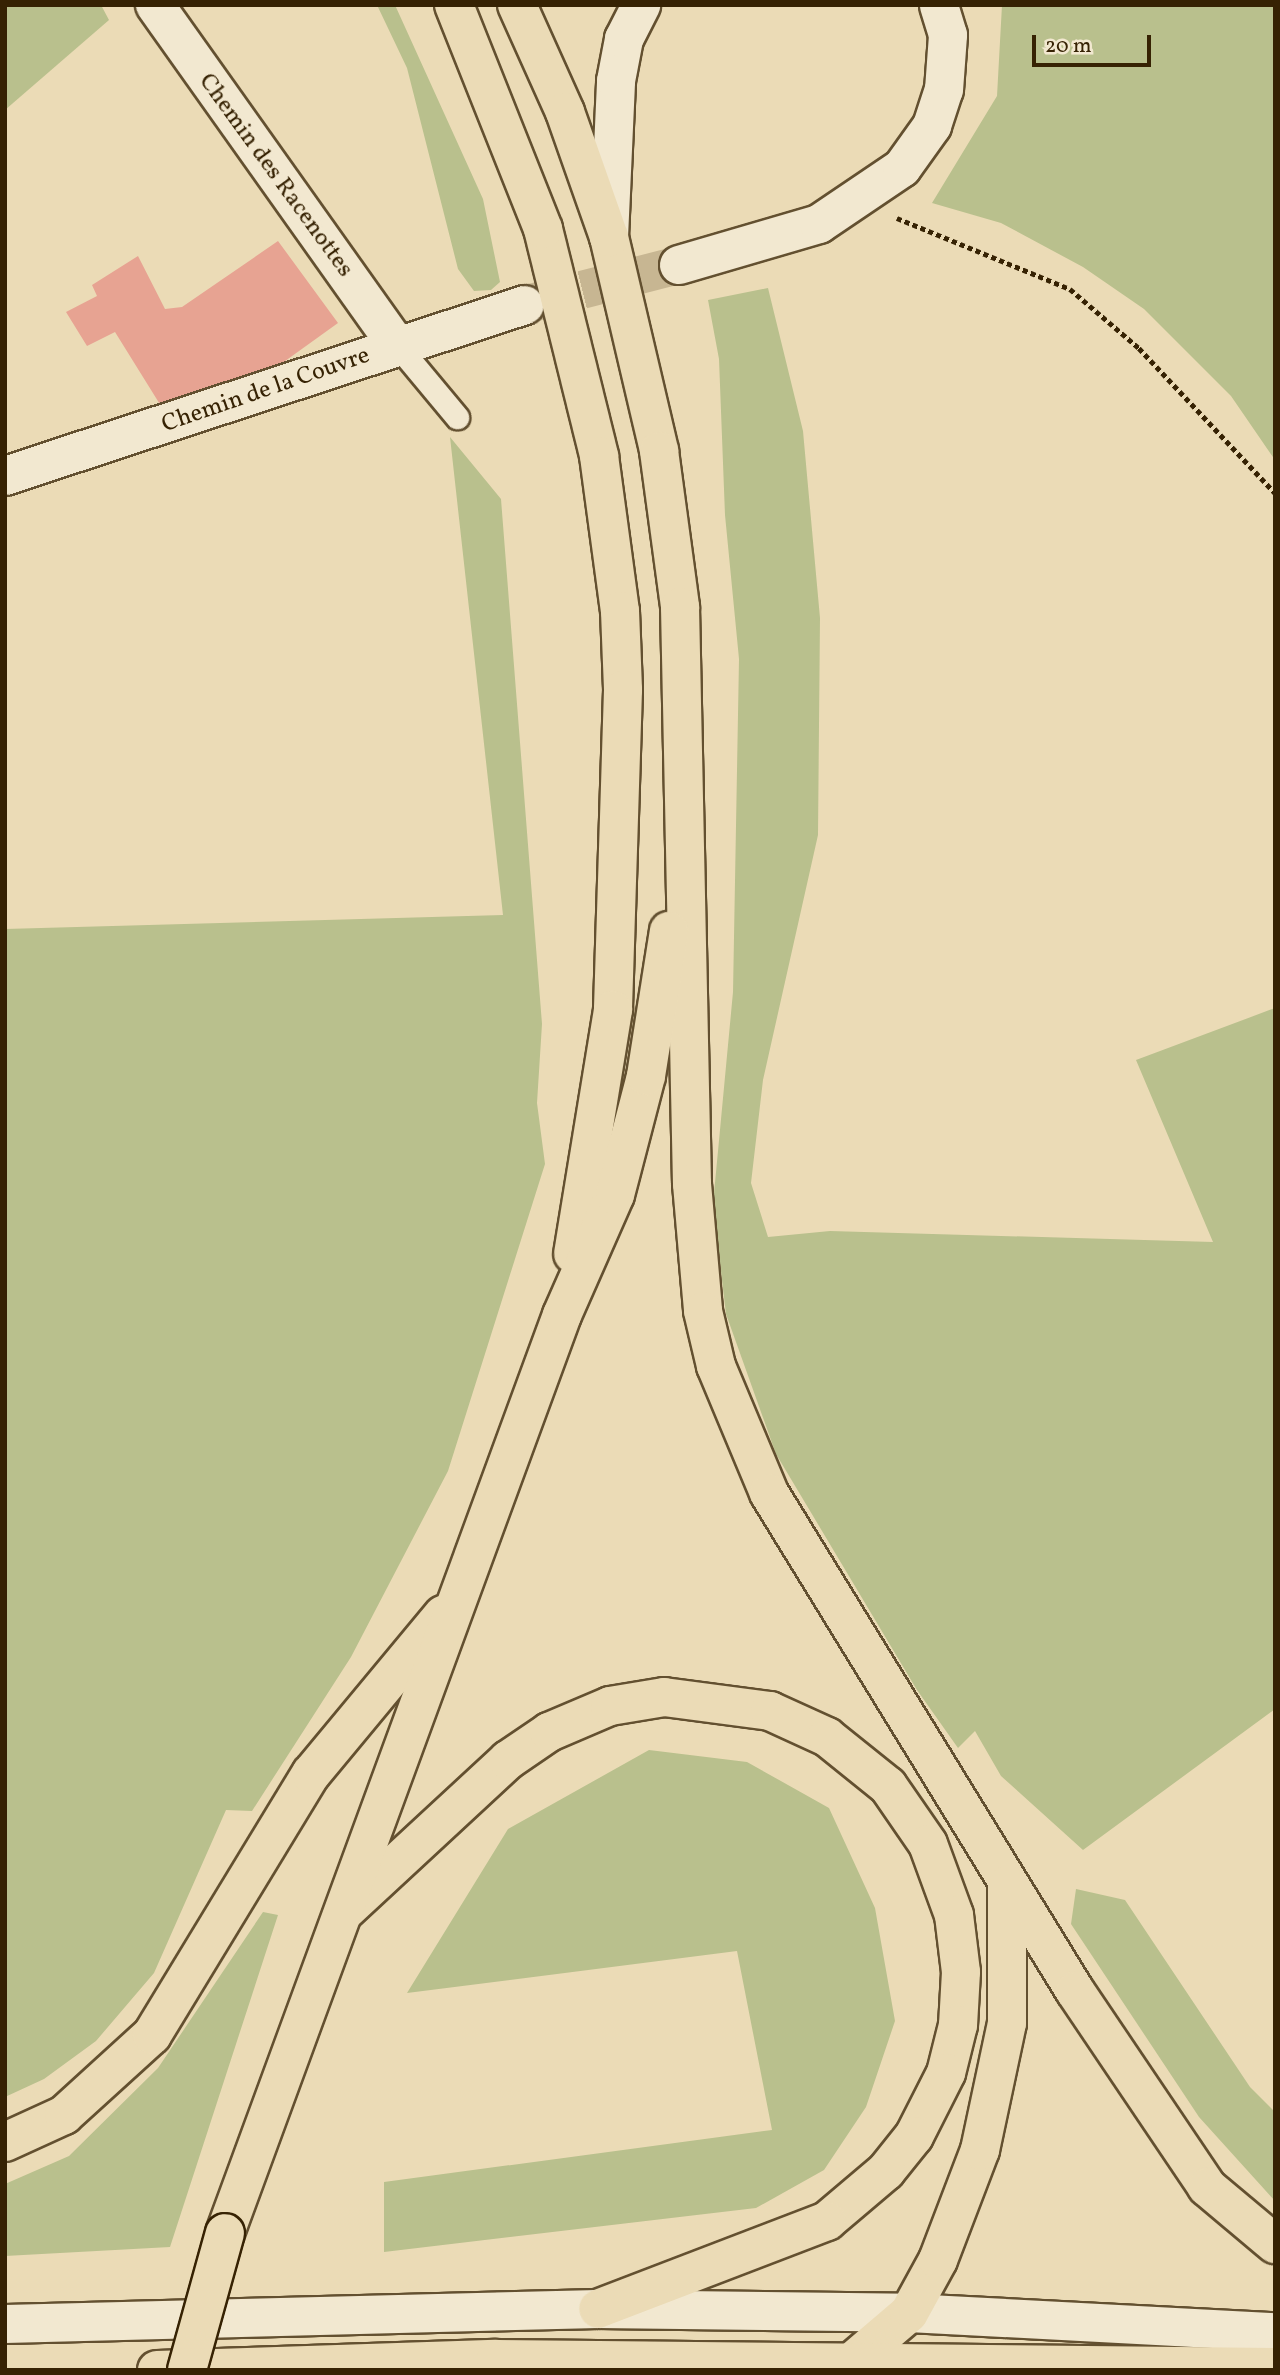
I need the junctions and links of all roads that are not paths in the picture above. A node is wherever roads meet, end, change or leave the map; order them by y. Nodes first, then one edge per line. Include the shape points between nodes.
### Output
1 (155, 5) edge
2 (454, 5) edge
3 (517, 5) edge
4 (640, 5) edge
5 (939, 5) edge
6 (609, 237) junction
7 (679, 265) tunnel mouth
8 (526, 305) tunnel mouth
9 (397, 345) junction
10 (457, 417) dead end
11 (5, 476) edge
12 (685, 835) junction
13 (562, 1315) junction
14 (463, 1591) junction
15 (1007, 1883) junction
16 (342, 1914) junction
17 (5, 2142) edge
18 (1275, 2245) edge
19 (598, 2309) junction
20 (909, 2313) junction
21 (5, 2324) edge
22 (1275, 2332) edge
23 (854, 2360) junction
24 (1275, 2367) edge
25 (156, 2370) edge
26 (187, 2370) edge

1 - 9 street, Chemin des Racenottes
2 - 13 main road via 543,229 586,389 612,538 625,754 613,1010
3 - 6 main road via 565,112
4 - 6 street via 624,39 617,81
5 - 7 street via 946,63 932,126 902,168 867,197 819,224
6 - 12 main road via 644,373 671,532 687,690
8 - 9 street, Chemin de la Couvre
9 - 10 lane
9 - 11 street, Chemin de la Couvre
12 - 13 main road via 632,1136 615,1195
12 - 15 main road via 692,1184 701,1289 716,1366 769,1493
13 - 14 main road
14 - 16 main road
14 - 17 main road via 311,1774 152,2035 64,2115
15 - 18 main road via 1181,2154 1207,2188
15 - 20 main road via 1011,1975 996,2087 960,2208
16 - 19 main road via 508,1760 549,1732 610,1706 664,1697 770,1711 827,1737 888,1786 928,1844 954,1915 961,1972 958,2025 946,2073 914,2136 886,2171 827,2221
16 - 26 main road, bridge via 225,2233
19 - 20 street
19 - 21 street
20 - 22 street
20 - 23 main road
23 - 24 main road
23 - 25 main road via 496,2359

